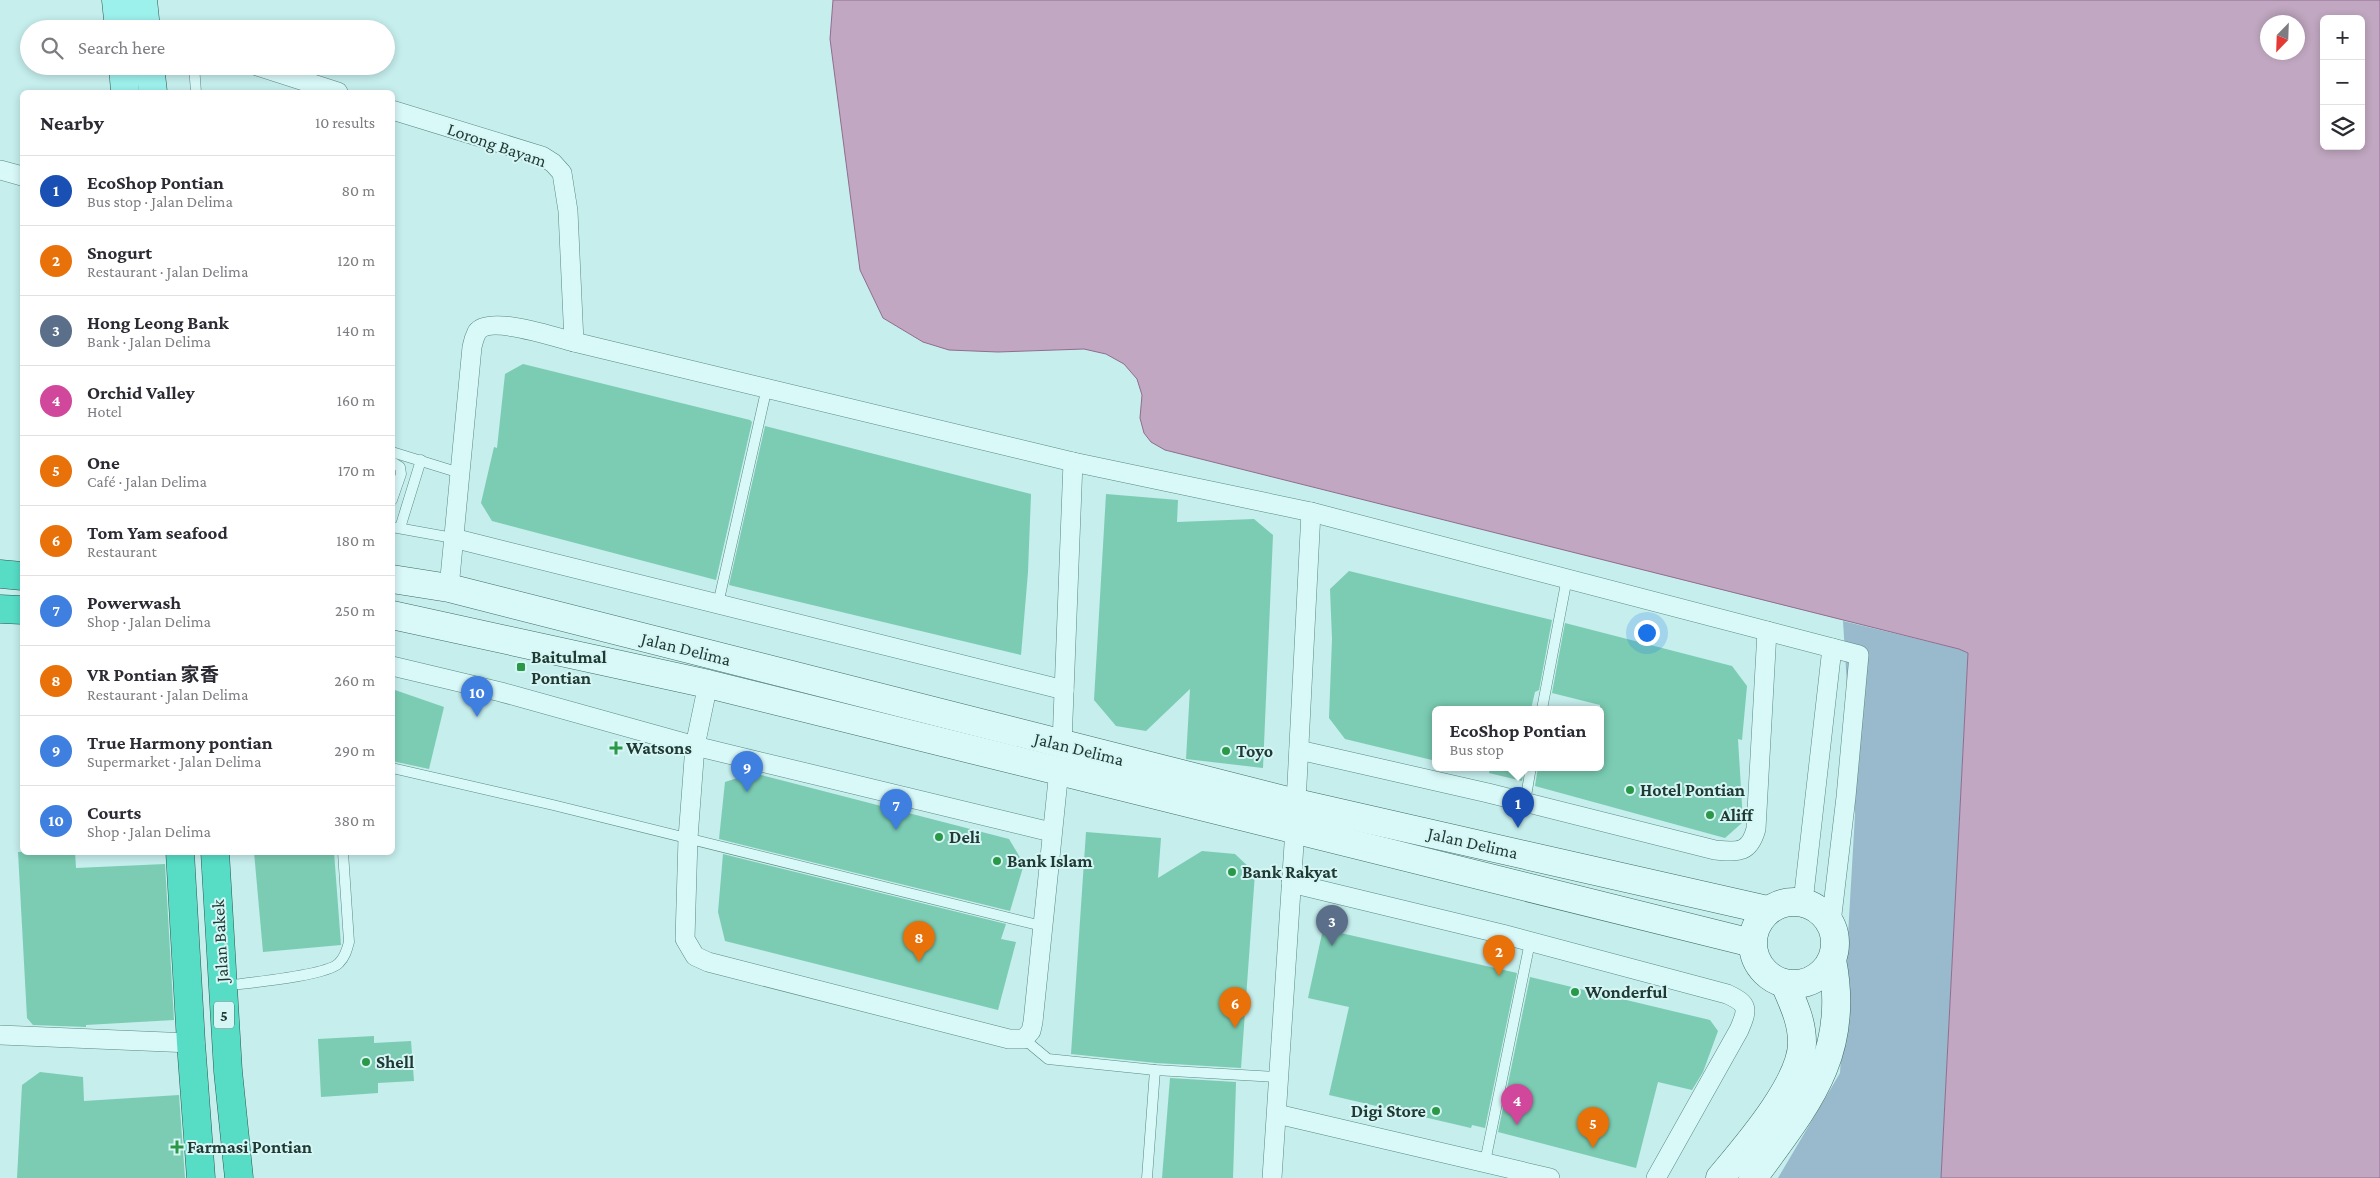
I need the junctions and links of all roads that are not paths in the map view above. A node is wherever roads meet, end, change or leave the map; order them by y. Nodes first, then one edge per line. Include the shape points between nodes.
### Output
1 (116, 0) edge
2 (143, 0) edge
3 (118, 20) edge
4 (145, 20) edge
5 (124, 75) edge
6 (151, 75) edge
7 (195, 75) edge
8 (285, 75) edge
9 (125, 90) edge
10 (153, 90) edge
11 (196, 90) edge
12 (332, 90) edge
13 (395, 111) edge
14 (0, 170) edge
15 (20, 175) edge
16 (574, 342) junction
17 (767, 387) junction
18 (395, 453) edge
19 (421, 460) junction
20 (1073, 462) junction
21 (395, 464) edge
22 (460, 473) junction
23 (395, 491) edge
24 (1311, 512) junction
25 (396, 528) edge
26 (454, 538) junction
27 (0, 574) edge
28 (20, 576) edge
29 (1567, 578) junction
30 (395, 579) edge
31 (449, 588) junction
32 (718, 604) junction
33 (0, 609) edge
34 (20, 610) edge
35 (395, 616) edge
36 (1767, 631) junction
37 (1832, 648) junction
38 (551, 652) junction
39 (395, 667) edge
40 (708, 684) junction
41 (1064, 690) junction
42 (1543, 706) edge
43 (694, 746) junction
44 (1299, 750) junction
45 (1060, 757) junction
46 (395, 769) edge
47 (1530, 771) edge
48 (1525, 802) junction
49 (1295, 816) junction
50 (1051, 832) junction
51 (688, 838) junction
52 (180, 855) edge
53 (215, 855) edge
54 (343, 855) edge
55 (1291, 883) junction
56 (1803, 902) junction
57 (1767, 910) junction
58 (1831, 923) junction
59 (1042, 926) junction
60 (1530, 942) junction
61 (1752, 943) junction
62 (1832, 960) junction
63 (1785, 984) junction
64 (223, 986) junction
65 (0, 1034) edge
66 (1024, 1039) junction
67 (191, 1043) junction
68 (1155, 1070) junction
69 (1278, 1077) junction
70 (1277, 1114) junction
71 (1485, 1162) junction
72 (201, 1178) edge
73 (238, 1178) edge
74 (1147, 1178) edge
75 (1272, 1178) edge
76 (1550, 1178) edge
77 (1656, 1178) edge
78 (1720, 1178) edge
79 (1753, 1178) edge

1 - 3 main road
2 - 4 main road
5 - 9 main road
6 - 10 main road
7 - 11 lane
8 - 12 street
13 - 16 street, Lorong Bayam via 542,156 562,173 568,211
14 - 15 street
16 - 17 street
16 - 22 street via 503,325 489,324 478,331 472,347
17 - 20 street
17 - 32 lane
18 - 19 lane
19 - 22 lane
19 - 25 lane
20 - 24 street
20 - 41 street
21 - 23 lane via 400,467 401,474
22 - 26 street
24 - 29 street
24 - 44 street
25 - 26 lane
26 - 31 street
26 - 32 street
27 - 28 highway
29 - 36 street
29 - 42 lane
30 - 31 street, Jalan Delima
31 - 38 street via 448,598 456,607
31 - 45 street, Jalan Delima
32 - 41 street
33 - 34 highway
35 - 38 street, Jalan Delima
36 - 37 street
36 - 48 street via 1756,829 1753,842 1745,849 1734,852 1715,850
37 - 56 street
37 - 58 street via 1859,655
38 - 40 street, Jalan Delima
39 - 43 street
40 - 43 street
40 - 45 street, Jalan Delima
41 - 45 street
43 - 50 street
43 - 51 street
44 - 48 street
44 - 49 street
45 - 49 street, Jalan Delima
45 - 50 street
46 - 51 lane
47 - 48 lane
49 - 55 street
49 - 57 street, Jalan Delima
49 - 61 street, Jalan Delima
50 - 59 street
51 - 59 lane
51 - 66 street via 685,940 695,956 999,1037
52 - 67 highway, Jalan Bakek / 5
53 - 64 highway, Jalan Bakek / 5
54 - 64 lane via 349,942 338,964 322,972
55 - 60 street
55 - 69 street
56 - 57 street via 1784,902
56 - 58 street via 1819,910
57 - 61 street via 1756,925
58 - 62 street via 1836,941
59 - 66 street via 1033,1022 1031,1032
60 - 71 lane
60 - 77 street via 1727,994 1744,1005 1746,1012 1739,1030
61 - 63 street via 1756,962 1768,976
62 - 63 street via 1821,975 1804,984
62 - 79 street via 1837,1001 1827,1062 1808,1103
63 - 78 street via 1800,1023 1802,1044 1799,1061 1772,1115
64 - 73 highway, Jalan Bakek / 5
65 - 67 street
66 - 68 lane via 1048,1059
67 - 72 highway, Jalan Bakek / 5
68 - 69 lane
68 - 74 lane
69 - 70 street
70 - 71 street
70 - 75 street
71 - 76 street

